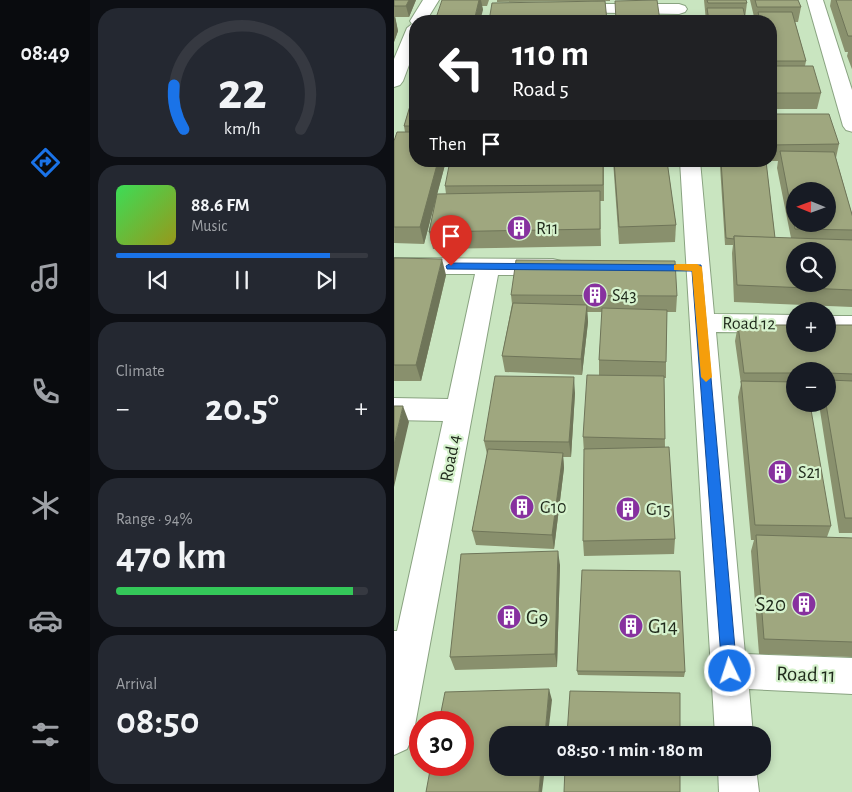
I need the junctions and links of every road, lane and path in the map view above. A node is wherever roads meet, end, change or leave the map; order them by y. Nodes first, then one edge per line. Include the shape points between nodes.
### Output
1 (431, 0) edge
2 (815, 0) edge
3 (551, 9) edge
4 (679, 10) edge
5 (422, 15) edge
6 (409, 32) edge
7 (394, 81) edge
8 (830, 119) edge
9 (851, 122) edge
10 (690, 167) edge
11 (394, 266) edge
12 (488, 267) junction
13 (578, 267) edge
14 (702, 323) junction
15 (786, 324) edge
16 (836, 325) edge
17 (852, 325) edge
18 (394, 409) edge
19 (460, 410) junction
20 (402, 649) edge
21 (730, 671) junction
22 (852, 676) edge
23 (733, 726) edge
24 (394, 736) edge
25 (738, 776) edge
26 (739, 792) edge

1 - 5 street
2 - 9 street
3 - 4 street
6 - 7 street
8 - 9 street
10 - 14 street via 687,267
11 - 12 street
12 - 13 street
12 - 19 street, Road 4
14 - 15 street, Road 12
14 - 21 street
16 - 17 street
18 - 19 street
19 - 20 street, Road 4
20 - 24 street, Road 4
21 - 22 street, Road 11
21 - 23 street
25 - 26 street

